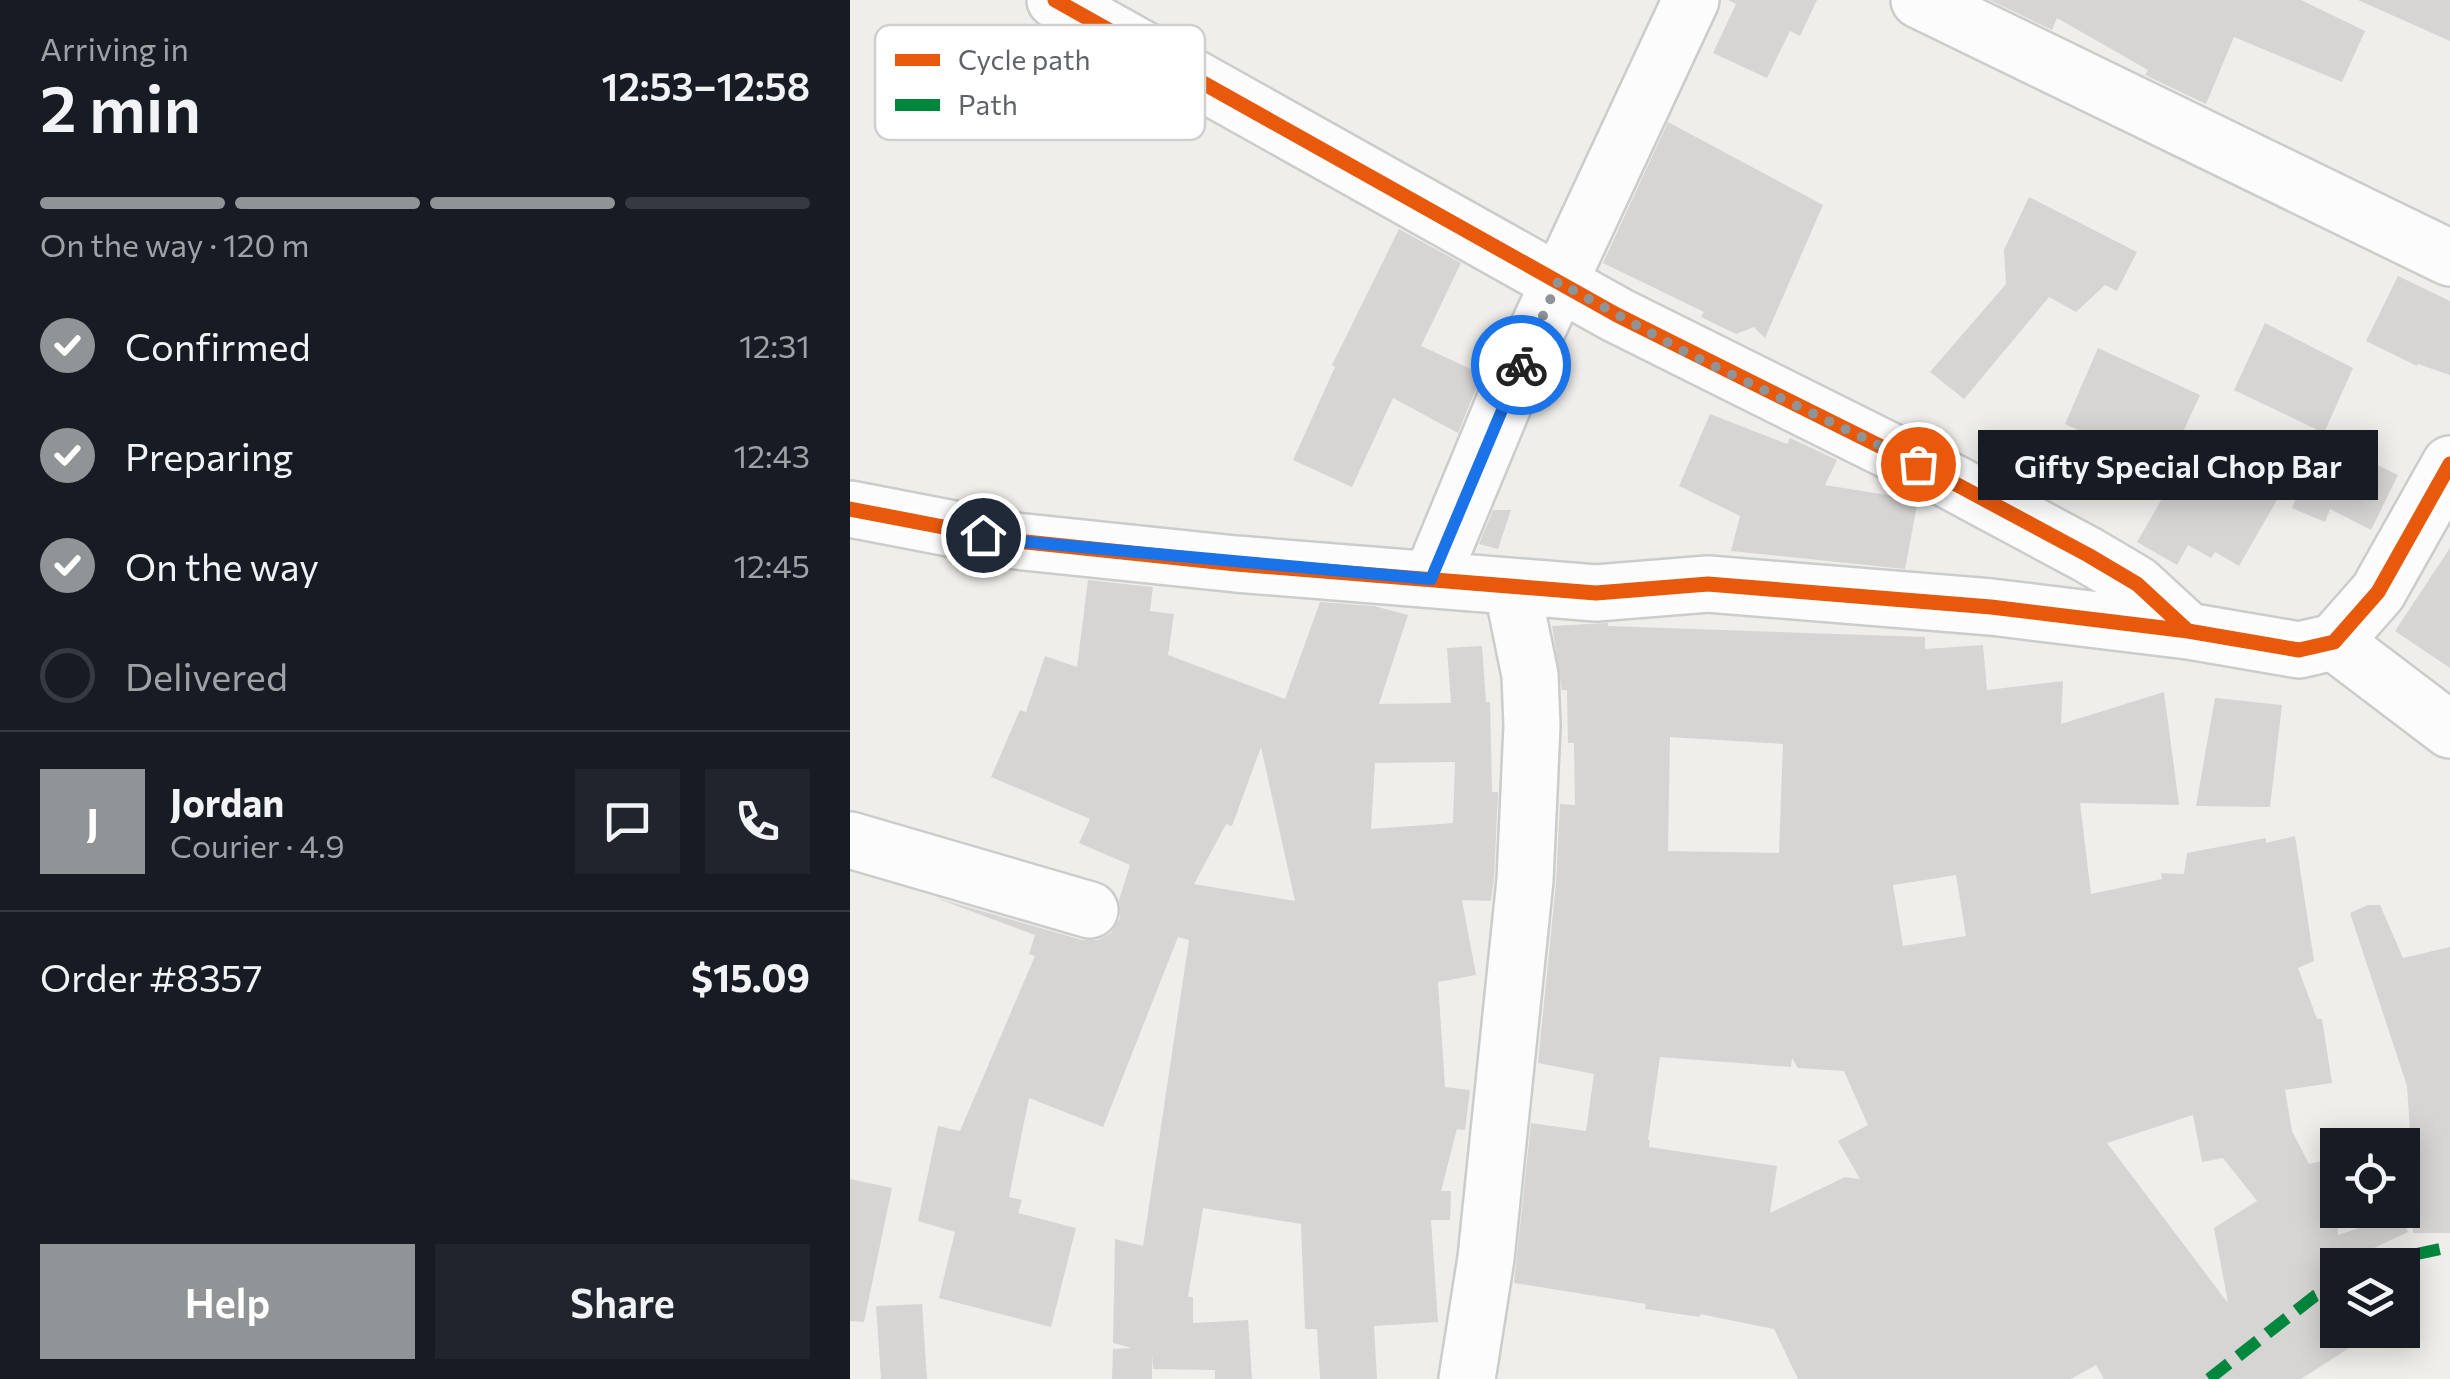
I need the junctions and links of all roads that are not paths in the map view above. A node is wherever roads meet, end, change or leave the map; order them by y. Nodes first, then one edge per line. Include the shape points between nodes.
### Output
1 (1054, 0) edge
2 (1690, 0) edge
3 (1919, 0) edge
4 (1098, 25) edge
5 (1205, 86) edge
6 (2450, 258) edge
7 (1558, 282) junction
8 (2450, 464) edge
9 (850, 510) edge
10 (1431, 579) junction
11 (1512, 587) junction
12 (2188, 631) junction
13 (2334, 642) junction
14 (2450, 730) edge
15 (850, 840) edge
16 (1090, 910) dead end
17 (1467, 1379) edge

1 - 4 street
2 - 7 street
3 - 6 street
5 - 7 street
7 - 10 street
7 - 12 street via 2088,555 2137,584
8 - 13 street via 2378,592
9 - 10 street via 1016,541
10 - 11 street
11 - 12 street via 1596,593 1708,584
11 - 17 street via 1530,675 1525,880
12 - 13 street via 2300,650
13 - 14 street
15 - 16 street

